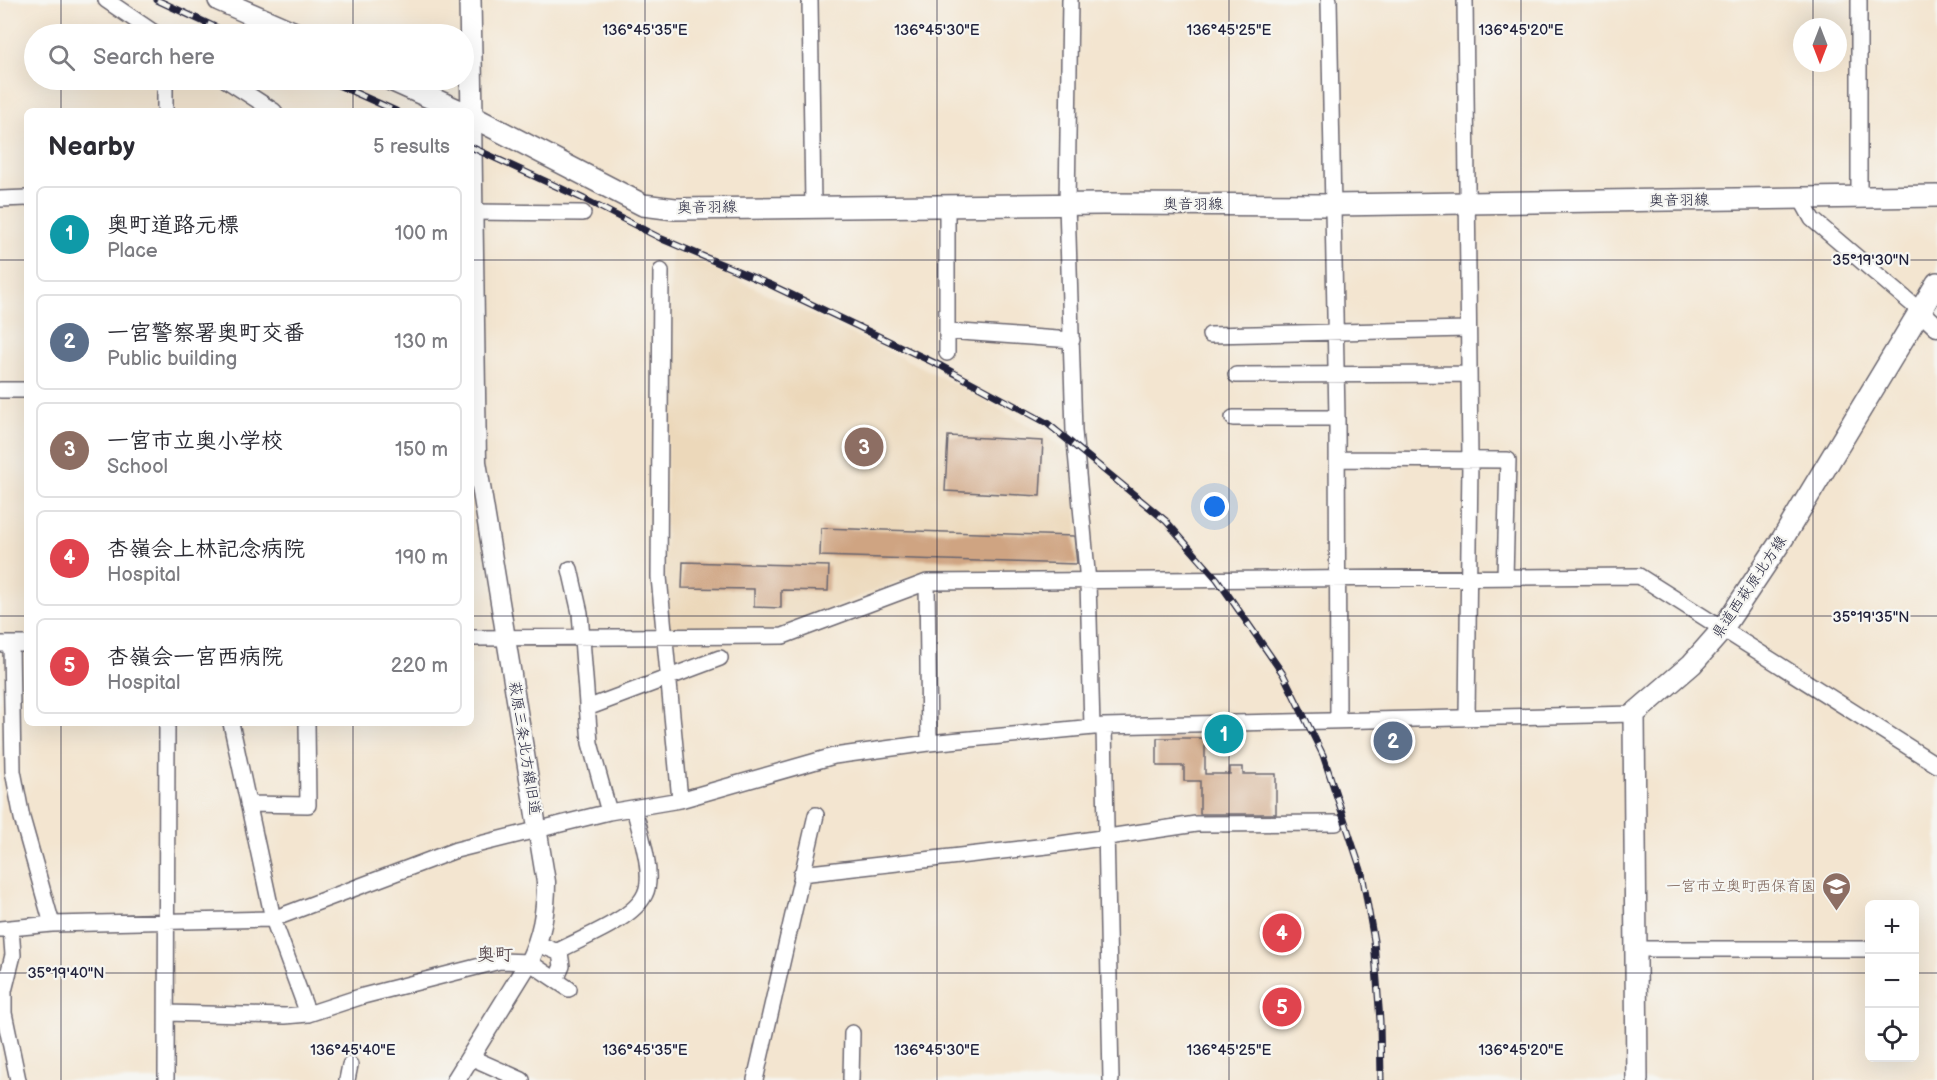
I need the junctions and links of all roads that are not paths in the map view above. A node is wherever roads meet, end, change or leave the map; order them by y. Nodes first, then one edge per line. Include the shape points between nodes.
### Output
1 (106, 0) edge
2 (219, 0) edge
3 (470, 0) edge
4 (810, 0) edge
5 (1070, 0) edge
6 (1329, 0) edge
7 (1465, 0) edge
8 (1859, 0) edge
9 (141, 24) edge
10 (274, 24) edge
11 (470, 24) edge
12 (165, 90) edge
13 (241, 90) edge
14 (414, 90) edge
15 (468, 90) edge
16 (165, 108) edge
17 (269, 108) edge
18 (454, 108) edge
19 (468, 108) edge
20 (474, 117) edge
21 (1937, 196) edge
22 (24, 198) edge
23 (1801, 198) junction
24 (1859, 198) junction
25 (0, 199) edge
26 (474, 201) edge
27 (1466, 203) junction
28 (1067, 204) junction
29 (947, 205) junction
30 (1333, 205) junction
31 (813, 206) junction
32 (583, 213) dead end
33 (661, 271) dead end
34 (1937, 283) edge
35 (474, 305) edge
36 (1919, 310) junction
37 (1937, 327) edge
38 (1468, 329) junction
39 (947, 331) junction
40 (1335, 333) junction
41 (1210, 335) dead end
42 (1072, 340) junction
43 (946, 353) dead end
44 (1469, 374) junction
45 (1236, 375) dead end
46 (1335, 375) junction
47 (0, 390) edge
48 (24, 390) edge
49 (1233, 418) dead end
50 (1337, 418) junction
51 (1337, 459) junction
52 (1470, 460) junction
53 (570, 569) dead end
54 (1338, 576) junction
55 (1467, 577) junction
56 (1505, 577) junction
57 (927, 582) junction
58 (1088, 582) junction
59 (1721, 631) junction
60 (664, 636) junction
61 (580, 637) junction
62 (474, 638) edge
63 (506, 638) junction
64 (13, 644) edge
65 (720, 658) dead end
66 (669, 679) junction
67 (587, 708) junction
68 (1634, 714) junction
69 (1467, 716) junction
70 (1338, 720) junction
71 (167, 726) edge
72 (232, 726) edge
73 (307, 726) edge
74 (1098, 726) junction
75 (929, 743) junction
76 (7, 751) edge
77 (1937, 765) edge
78 (680, 800) junction
79 (248, 804) junction
80 (634, 808) junction
81 (609, 812) junction
82 (816, 815) dead end
83 (1336, 822) dead end
84 (538, 829) junction
85 (1107, 836) junction
86 (801, 874) junction
87 (273, 919) junction
88 (168, 921) junction
89 (52, 924) junction
90 (6, 928) edge
91 (538, 944) junction
92 (1635, 949) junction
93 (1865, 949) edge
94 (558, 951) junction
95 (529, 962) junction
96 (556, 980) junction
97 (569, 989) dead end
98 (167, 1013) junction
99 (308, 1014) junction
100 (852, 1033) dead end
101 (470, 1057) junction
102 (18, 1080) edge
103 (166, 1080) edge
104 (456, 1080) edge
105 (522, 1080) edge
106 (755, 1080) edge
107 (851, 1080) edge
108 (1111, 1080) edge
109 (1637, 1080) edge

1 - 9 street
2 - 10 main road
3 - 11 main road
4 - 31 street
5 - 28 street
6 - 30 street
7 - 27 street
8 - 24 street
12 - 16 street
13 - 17 street
14 - 18 main road, 奥音羽線
15 - 19 main road
20 - 31 main road, 奥音羽線 via 643,205
21 - 24 main road, 奥音羽線
22 - 25 street
23 - 24 main road, 奥音羽線
23 - 27 main road, 奥音羽線
23 - 36 street via 1812,219
26 - 32 street
27 - 30 main road, 奥音羽線
27 - 38 street
28 - 29 main road, 奥音羽線
28 - 30 main road, 奥音羽線
28 - 42 street
29 - 31 main road, 奥音羽線
29 - 39 street
30 - 40 street
33 - 60 street via 659,577
34 - 36 main road, 県道西萩原北方線
35 - 63 street, 萩原三条北方線旧道 via 477,462
36 - 37 street
36 - 59 main road, 県道西萩原北方線 via 1783,538
38 - 40 street
38 - 44 street
39 - 42 street
39 - 43 street
40 - 41 street
40 - 46 street
42 - 58 street via 1074,431
44 - 46 street
44 - 52 street
45 - 46 street
46 - 50 street
47 - 48 street
49 - 50 street
50 - 51 street
51 - 52 street
51 - 54 street
52 - 55 street
52 - 56 street via 1508,460
53 - 61 street via 580,613
54 - 55 street
54 - 58 street
54 - 70 street
55 - 56 street
55 - 69 street
56 - 59 street via 1639,576
57 - 58 street
57 - 60 street via 783,636
57 - 75 street
58 - 74 street
59 - 68 main road, 県道西萩原北方線 via 1692,664
59 - 77 street
60 - 61 street
60 - 66 street
61 - 63 street
61 - 67 street
62 - 63 street
63 - 84 street, 萩原三条北方線旧道
64 - 76 street
65 - 66 street
66 - 67 street
66 - 78 street
67 - 81 street via 590,743
68 - 69 street
68 - 92 main road
69 - 70 street
70 - 74 street
71 - 88 street
72 - 79 street
73 - 79 street via 308,805
74 - 75 street
74 - 85 street
75 - 78 street via 834,756
76 - 89 street
78 - 80 street
79 - 87 street
80 - 81 street
80 - 94 street via 648,868 646,892 633,909
81 - 84 street
82 - 86 street
83 - 85 street via 1196,824
84 - 87 street, 萩原三条北方線旧道 via 456,850
84 - 91 street via 546,882 546,916
85 - 86 street
85 - 108 street
86 - 106 street
87 - 88 street, 萩原三条北方線旧道
87 - 99 street
88 - 89 street, 萩原三条北方線旧道
88 - 98 street
89 - 90 street, 萩原三条北方線旧道
90 - 102 street via 13,955 4,991 4,1013
91 - 94 street
91 - 95 street
92 - 93 street
92 - 109 main road
94 - 96 street via 562,966
95 - 96 street
95 - 99 street via 500,961
95 - 101 street
96 - 97 street
98 - 99 street via 285,1017
98 - 103 street
100 - 107 street
101 - 104 street
101 - 105 street

